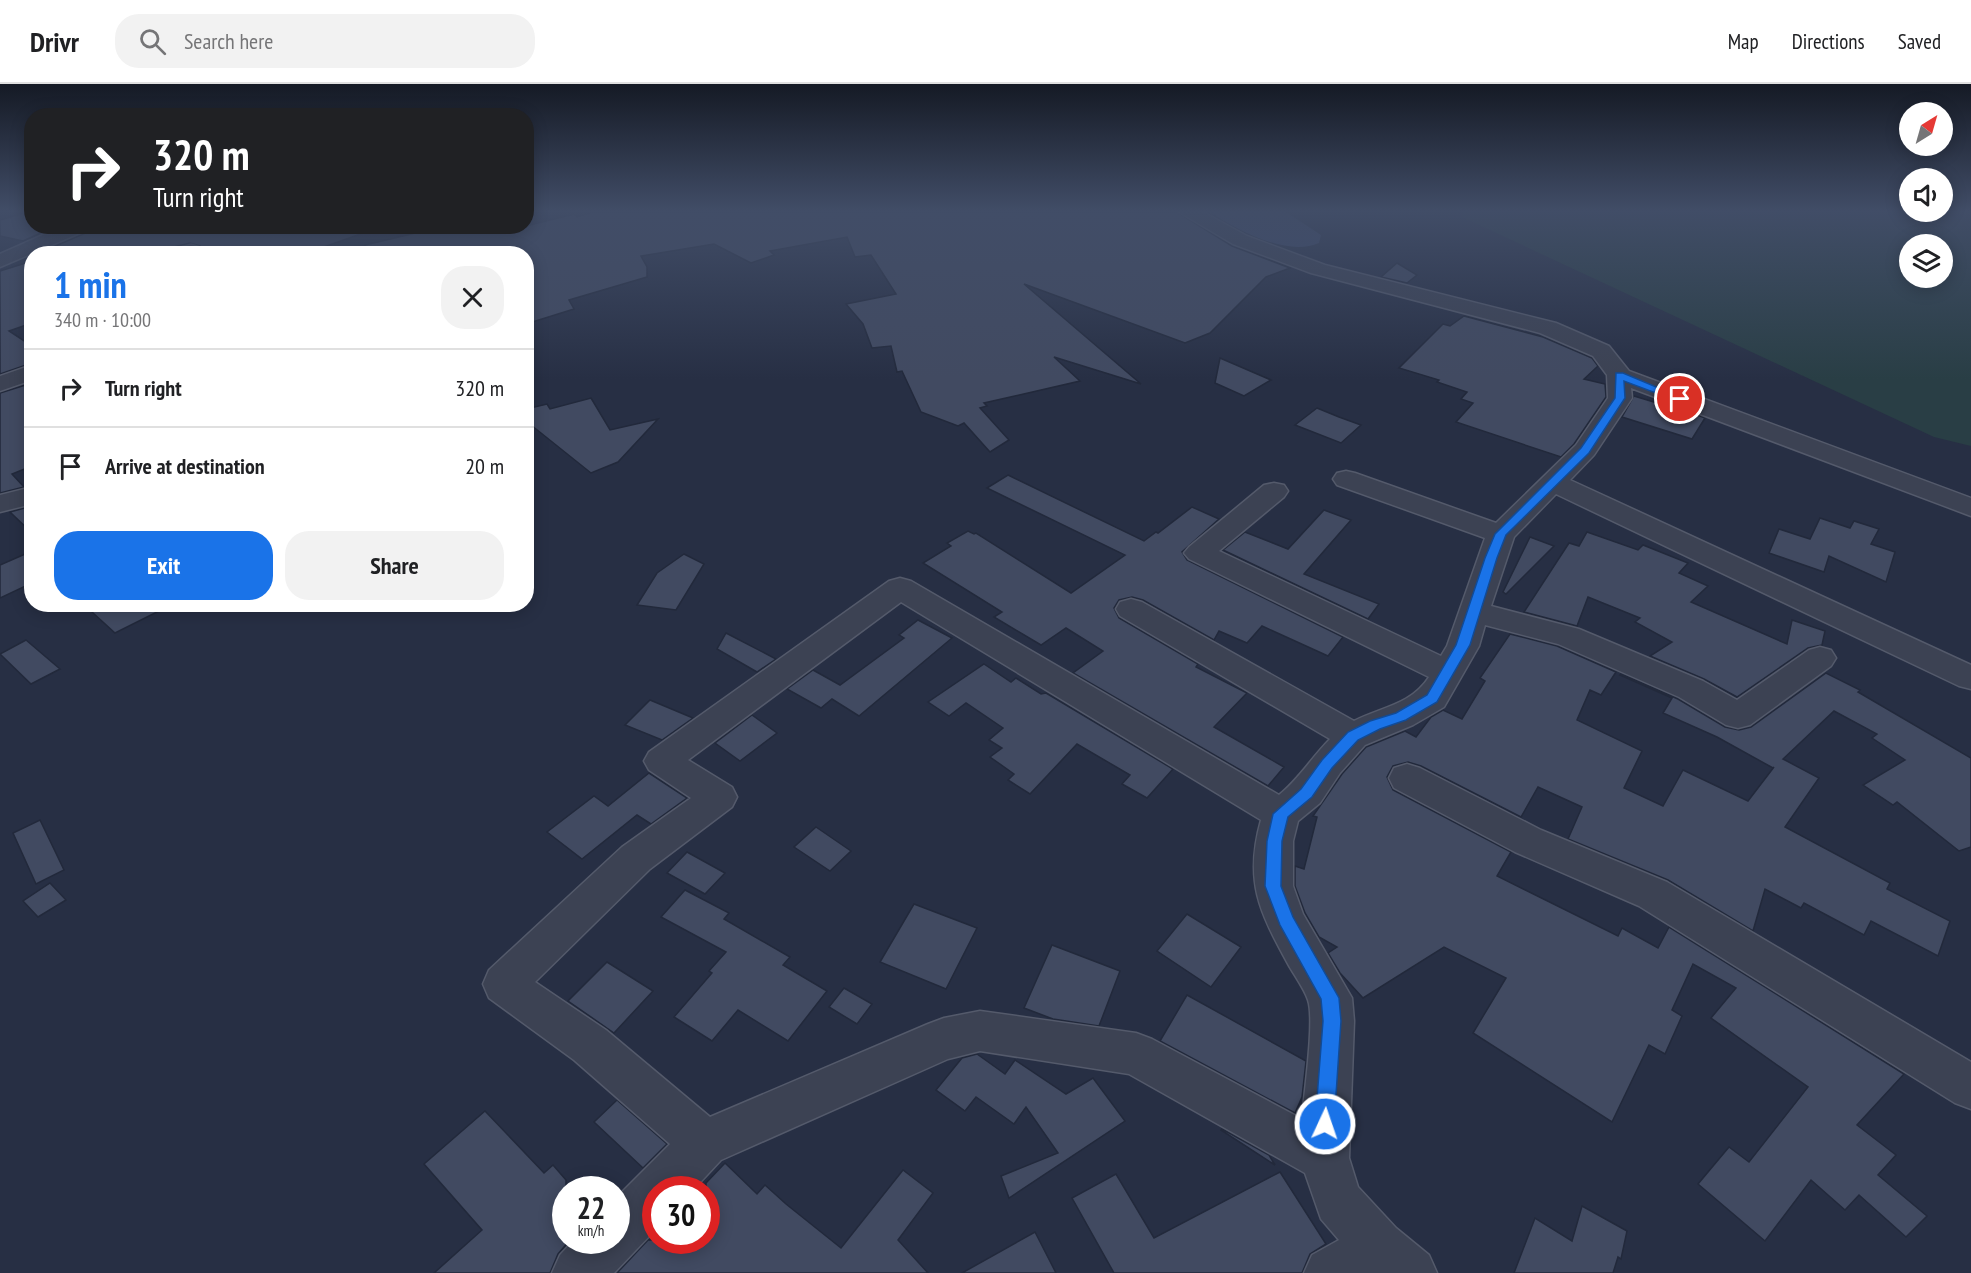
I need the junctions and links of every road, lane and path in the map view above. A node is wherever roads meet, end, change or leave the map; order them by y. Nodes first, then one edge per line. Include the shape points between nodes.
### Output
1 (1317, 267) edge
2 (24, 375) edge
3 (1619, 375) junction
4 (0, 384) edge
5 (1346, 480) dead end
6 (1553, 482) junction
7 (1274, 491) dead end
8 (24, 497) edge
9 (0, 504) edge
10 (1971, 508) edge
11 (1501, 534) junction
12 (1131, 609) dead end
13 (1475, 612) junction
14 (1820, 658) dead end
15 (1449, 673) junction
16 (1971, 678) edge
17 (1353, 736) junction
18 (1407, 778) dead end
19 (1281, 814) junction
20 (1971, 1087) edge
21 (704, 1143) junction
22 (1325, 1158) junction
23 (672, 1176) edge
24 (642, 1207) edge
25 (630, 1220) edge
26 (596, 1254) edge
27 (1394, 1259) edge
28 (578, 1273) edge
29 (1330, 1273) edge

1 - 3 street via 1548,328 1601,351
2 - 4 street
3 - 6 street via 1620,398 1585,450
3 - 10 street
5 - 11 street
6 - 11 street
6 - 16 street
7 - 15 street via 1199,553
8 - 9 street
11 - 13 street
12 - 17 street
13 - 14 street via 1568,636 1691,689 1738,716
13 - 15 street
15 - 17 street via 1432,699
17 - 19 street via 1307,793
18 - 20 street via 1528,841 1653,894
19 - 21 street via 900,588 662,761 719,797 636,858 504,984 590,1045
19 - 22 street via 1274,841 1273,886 1286,920 1330,998
21 - 22 street via 944,1039 980,1031 1136,1054
21 - 23 street
22 - 27 street via 1338,1202
24 - 25 street
26 - 28 street
27 - 29 street

